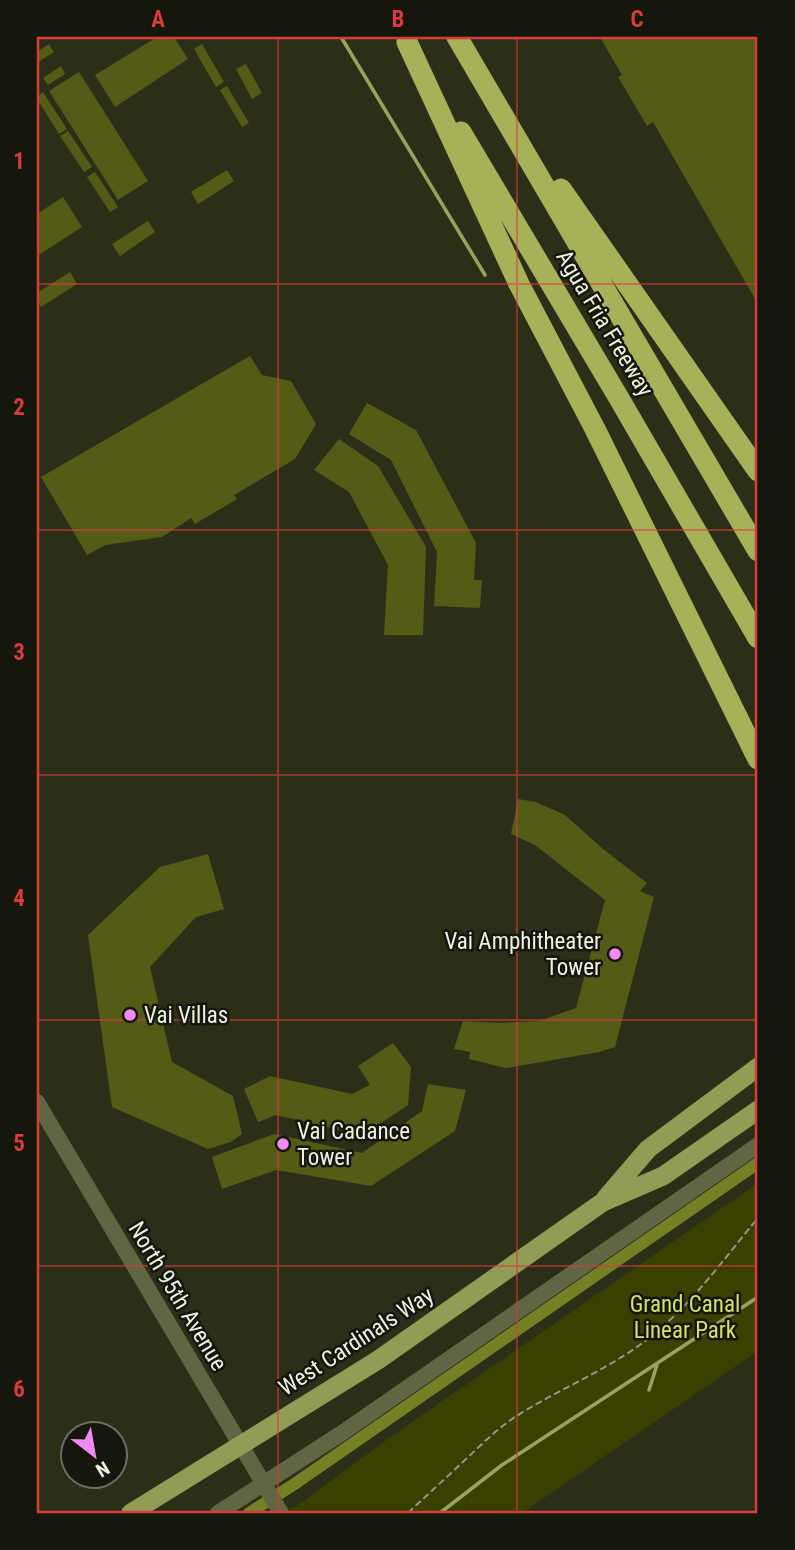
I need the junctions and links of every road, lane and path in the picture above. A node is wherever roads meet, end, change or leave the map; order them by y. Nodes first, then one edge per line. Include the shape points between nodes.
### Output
1 (458, 37) edge
2 (406, 39) edge
3 (758, 471) edge
4 (758, 551) edge
5 (758, 638) edge
6 (758, 759) edge
7 (758, 1068) edge
8 (37, 1102) edge
9 (758, 1110) edge
10 (758, 1145) edge
11 (603, 1202) junction
12 (758, 1218) edge
13 (241, 1446) junction
14 (264, 1485) junction
15 (280, 1511) edge
16 (131, 1513) edge
17 (218, 1513) edge
18 (408, 1513) edge

1 - 3 highway
1 - 4 highway, Agua Fria Freeway
2 - 5 highway, Agua Fria Freeway
2 - 6 highway via 519,284
7 - 11 main road, West Cardinals Way via 648,1149
8 - 13 street, North 95th Avenue
9 - 11 main road, West Cardinals Way via 663,1176
10 - 14 street
11 - 13 main road, West Cardinals Way via 414,1335
12 - 18 path via 661,1328 633,1351 514,1418
13 - 14 street, North 95th Avenue
13 - 16 main road, West Cardinals Way
14 - 15 street, North 95th Avenue
14 - 17 street

